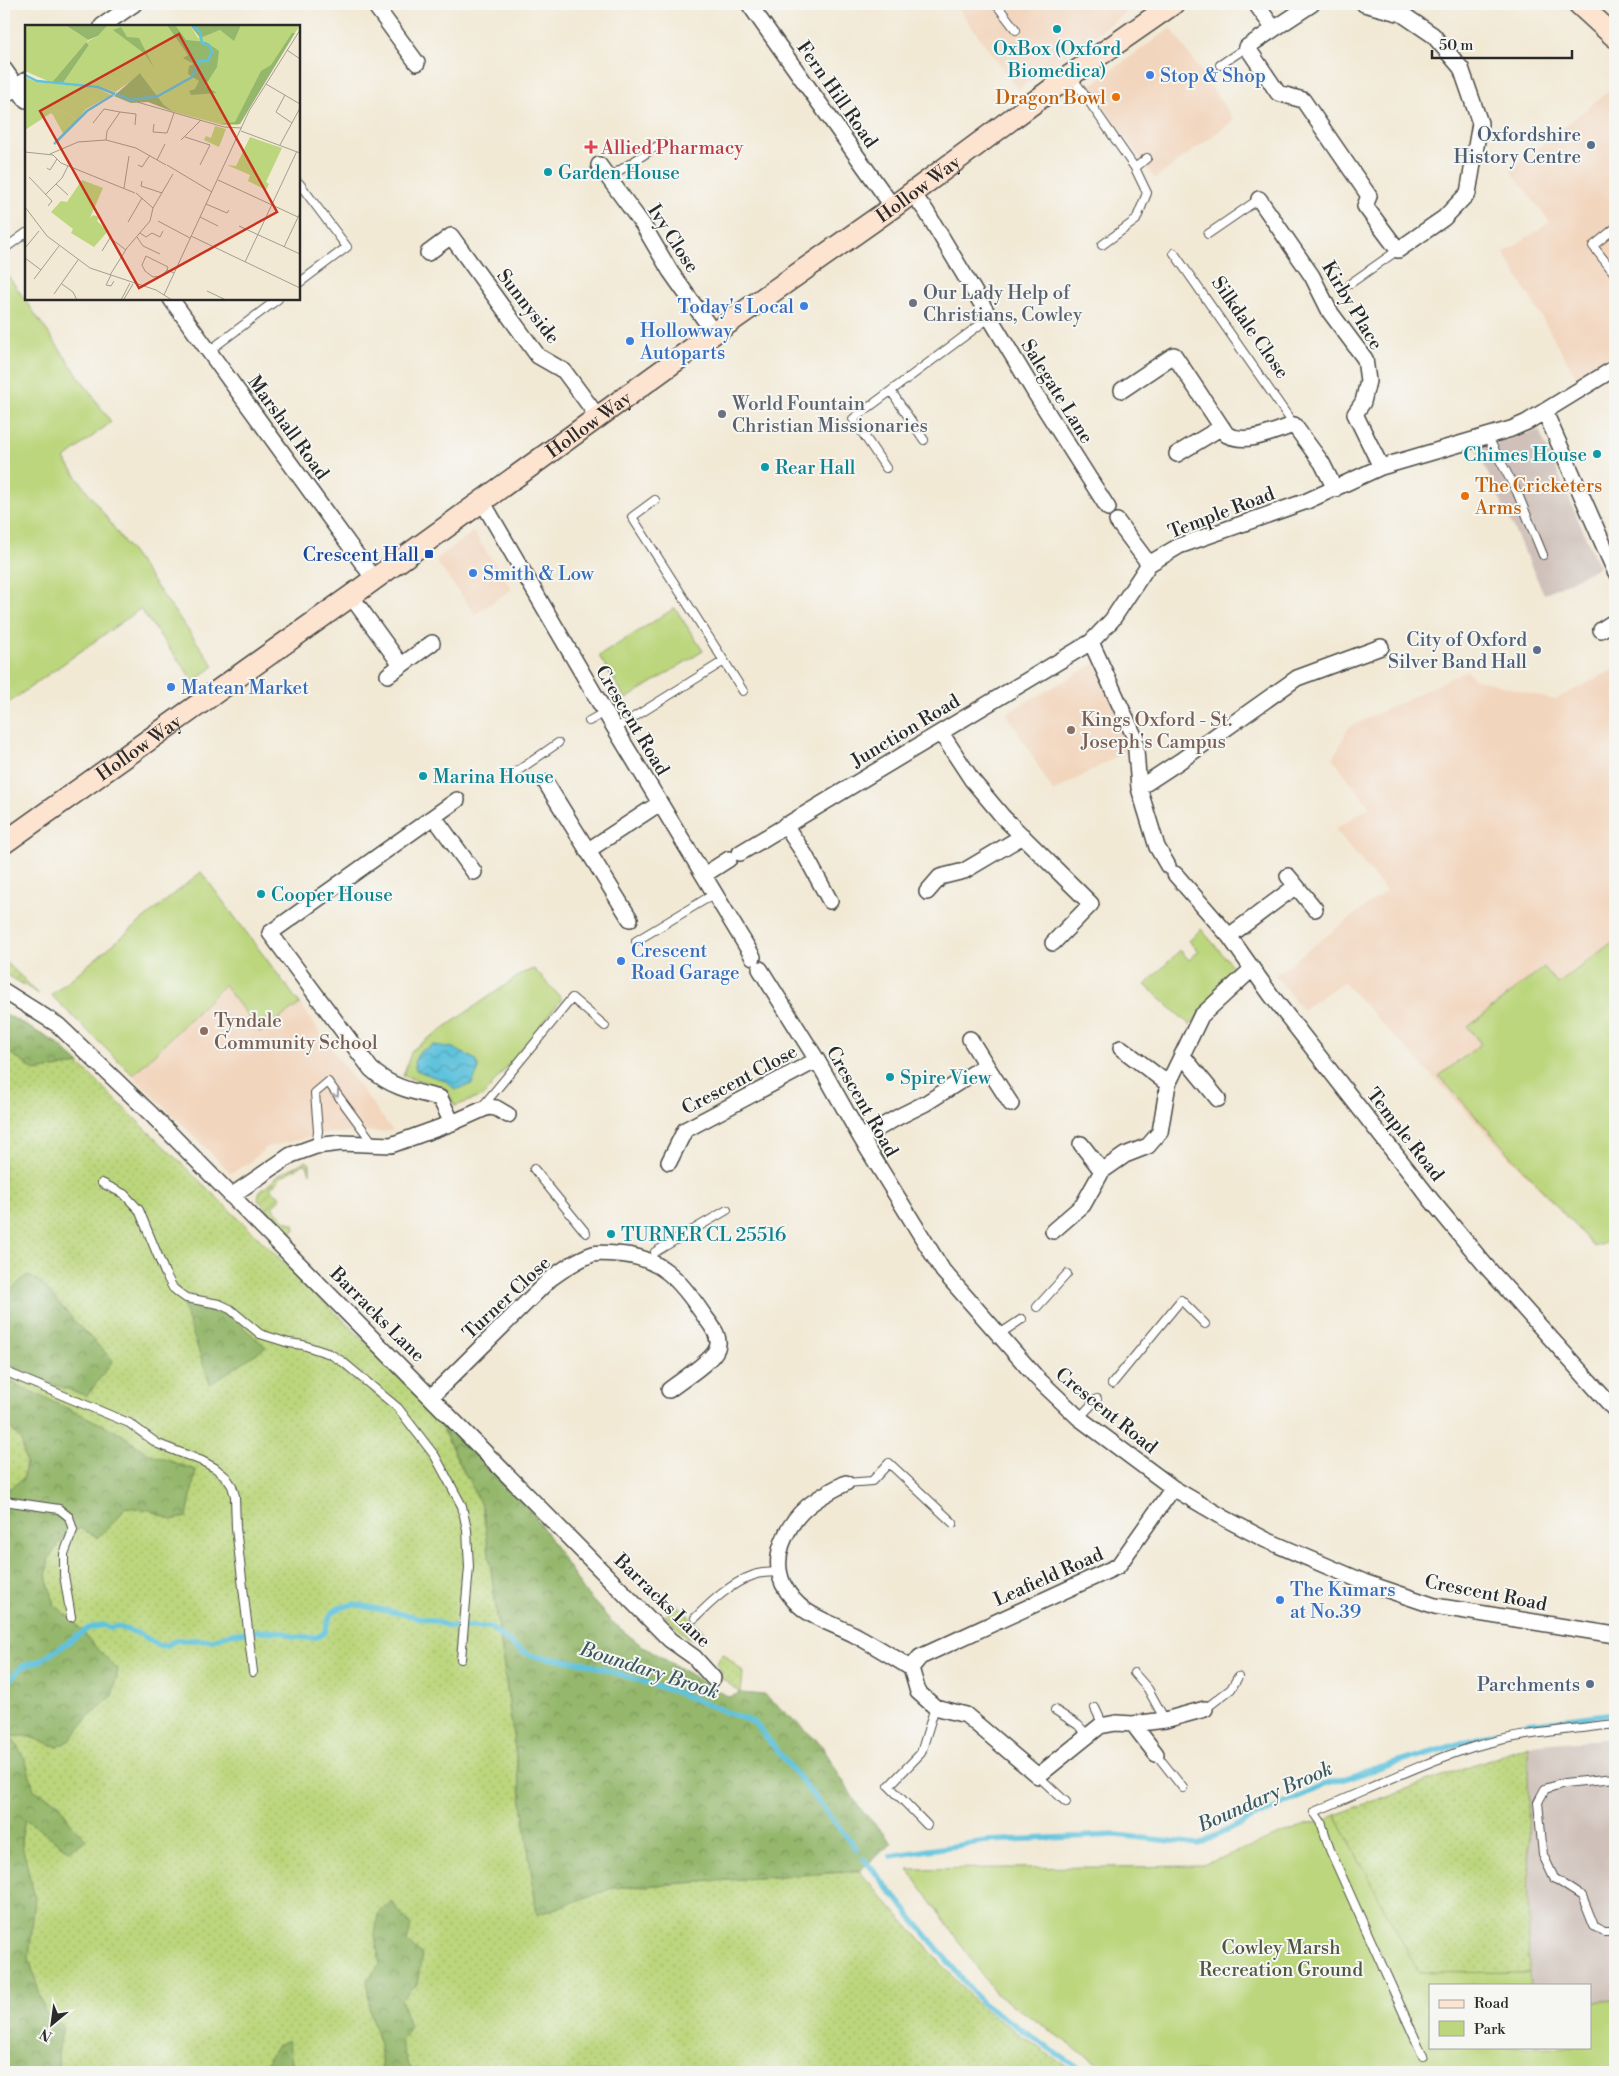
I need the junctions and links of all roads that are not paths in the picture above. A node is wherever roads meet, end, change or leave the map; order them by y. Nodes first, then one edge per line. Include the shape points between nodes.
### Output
1 (134, 4) edge
2 (374, 4) edge
3 (749, 4) edge
4 (996, 4) edge
5 (1173, 4) edge
6 (1256, 4) edge
7 (1312, 4) edge
8 (1364, 4) edge
9 (1579, 4) edge
10 (103, 25) edge
11 (1274, 29) junction
12 (1016, 30) dead end
13 (1615, 37) edge
14 (1247, 47) junction
15 (417, 63) dead end
16 (1220, 65) dead end
17 (4, 69) edge
18 (1071, 75) junction
19 (22, 83) edge
20 (4, 96) edge
21 (25, 96) edge
22 (662, 143) dead end
23 (1147, 158) dead end
24 (599, 165) dead end
25 (1136, 168) junction
26 (608, 178) junction
27 (300, 184) edge
28 (912, 193) junction
29 (1259, 199) joint
30 (894, 207) junction
31 (1615, 228) edge
32 (25, 234) edge
33 (1208, 234) dead end
34 (1102, 245) dead end
35 (4, 249) edge
36 (1398, 250) junction
37 (428, 253) dead end
38 (1174, 253) dead end
39 (1615, 274) edge
40 (300, 282) edge
41 (1351, 283) dead end
42 (172, 300) edge
43 (277, 300) edge
44 (989, 318) junction
45 (714, 334) junction
46 (209, 351) junction
47 (1615, 368) edge
48 (1122, 390) dead end
49 (891, 391) junction
50 (1545, 412) junction
51 (598, 417) junction
52 (1294, 425) junction
53 (1222, 427) junction
54 (1487, 436) junction
55 (924, 440) dead end
56 (1177, 454) dead end
57 (1381, 466) junction
58 (886, 468) dead end
59 (1335, 489) junction
60 (655, 500) dead end
61 (482, 501) junction
62 (1108, 508) dead end
63 (1117, 522) dead end
64 (1543, 555) dead end
65 (1150, 564) junction
66 (1615, 571) edge
67 (374, 579) junction
68 (351, 596) junction
69 (1615, 621) edge
70 (1601, 630) dead end
71 (1091, 642) junction
72 (432, 643) dead end
73 (1380, 647) dead end
74 (724, 661) junction
75 (401, 665) junction
76 (388, 675) dead end
77 (743, 691) dead end
78 (604, 712) junction
79 (589, 722) dead end
80 (615, 729) junction
81 (940, 733) junction
82 (558, 743) dead end
83 (506, 779) dead end
84 (546, 783) dead end
85 (1139, 788) junction
86 (457, 800) dead end
87 (660, 803) junction
88 (434, 817) junction
89 (785, 825) junction
90 (1023, 836) junction
91 (4, 843) edge
92 (587, 851) junction
93 (474, 872) dead end
94 (704, 875) junction
95 (927, 892) dead end
96 (714, 894) junction
97 (830, 901) dead end
98 (1315, 909) dead end
99 (630, 919) dead end
100 (1230, 936) junction
101 (636, 941) dead end
102 (1053, 943) dead end
103 (1252, 969) junction
104 (4, 990) edge
105 (605, 1026) dead end
106 (970, 1039) dead end
107 (1121, 1048) dead end
108 (1182, 1055) junction
109 (817, 1060) junction
110 (986, 1065) junction
111 (1168, 1084) junction
112 (1218, 1100) dead end
113 (1011, 1104) dead end
114 (479, 1111) junction
115 (508, 1115) dead end
116 (452, 1123) junction
117 (861, 1138) junction
118 (373, 1144) junction
119 (1080, 1144) dead end
120 (316, 1146) junction
121 (669, 1162) dead end
122 (534, 1169) dead end
123 (1102, 1171) junction
124 (102, 1184) dead end
125 (231, 1196) junction
126 (727, 1210) dead end
127 (1053, 1231) dead end
128 (586, 1234) dead end
129 (655, 1252) dead end
130 (1067, 1274) dead end
131 (1037, 1307) dead end
132 (1022, 1319) dead end
133 (1204, 1324) dead end
134 (998, 1335) junction
135 (4, 1371) edge
136 (1112, 1384) dead end
137 (668, 1390) dead end
138 (431, 1397) junction
139 (1097, 1399) dead end
140 (1615, 1410) edge
141 (1079, 1418) junction
142 (846, 1483) joint
143 (1173, 1488) junction
144 (4, 1501) edge
145 (953, 1523) dead end
146 (778, 1572) junction
147 (71, 1617) dead end
148 (694, 1618) dead end
149 (1615, 1635) edge
150 (461, 1656) dead end
151 (911, 1668) junction
152 (253, 1672) dead end
153 (1134, 1673) dead end
154 (1238, 1677) dead end
155 (713, 1678) dead end
156 (935, 1707) junction
157 (1095, 1708) dead end
158 (1205, 1709) joint
159 (1055, 1710) dead end
160 (1165, 1720) junction
161 (1133, 1724) junction
162 (1615, 1724) edge
163 (1103, 1725) junction
164 (1088, 1736) junction
165 (1156, 1754) joint
166 (1038, 1776) junction
167 (1615, 1778) edge
168 (1183, 1788) dead end
169 (1066, 1802) dead end
170 (927, 1825) dead end
171 (1615, 1932) edge
172 (1423, 2056) dead end

1 - 10 street
2 - 15 street
3 - 30 street, Fern Hill Road
4 - 12 lane
5 - 18 main road, Hollow Way
6 - 11 street
7 - 11 street
8 - 36 street via 1402,14 1432,35 1461,68 1480,123 1468,193 1444,218
9 - 13 main road
11 - 14 street
14 - 16 lane
14 - 36 street via 1278,93 1303,100 1369,196 1365,206
17 - 19 street
18 - 25 lane
18 - 28 main road, Hollow Way
19 - 20 street
19 - 21 street
22 - 26 lane
23 - 25 lane
24 - 26 street, Ivy Close
25 - 34 lane via 1147,193 1136,220
26 - 45 street, Ivy Close via 643,225
27 - 40 lane via 347,247
28 - 30 main road, Hollow Way
28 - 44 street, Salegate Lane
29 - 33 lane
29 - 57 street, Kirby Place via 1312,276 1330,312 1365,359 1368,381 1363,402 1355,414
30 - 45 main road, Hollow Way
31 - 39 lane via 1592,246
32 - 35 lane
36 - 41 lane
37 - 51 street, Sunnyside via 451,236 538,356 564,371
38 - 52 lane, Silkdale Close
42 - 46 street, Marshall Road
43 - 46 lane
44 - 49 lane
44 - 62 street, Salegate Lane
45 - 51 main road, Hollow Way
46 - 67 street, Marshall Road
47 - 50 street, Temple Road
48 - 53 street via 1174,354
49 - 55 lane
49 - 58 lane via 853,419
50 - 54 street, Temple Road via 1511,429
50 - 66 street
51 - 61 main road, Hollow Way
52 - 53 street via 1249,439 1236,439
52 - 59 street, Silkdale Close via 1322,464
53 - 56 street
54 - 57 street, Temple Road
54 - 64 lane via 1517,492
57 - 59 street, Temple Road
59 - 65 street, Temple Road via 1179,546
60 - 74 lane via 632,517
61 - 67 main road, Hollow Way
61 - 78 street, Crescent Road
63 - 65 street
65 - 71 street, Temple Road via 1112,620
67 - 68 main road, Hollow Way
68 - 75 street
68 - 91 main road, Hollow Way
69 - 70 street
71 - 81 street, Junction Road
71 - 85 street, Temple Road via 1135,738
72 - 75 street
73 - 85 street via 1297,678
74 - 77 lane
74 - 80 lane
75 - 76 street
78 - 79 lane
78 - 80 street, Crescent Road
80 - 87 street, Crescent Road
81 - 89 street, Junction Road
81 - 90 street via 972,780 1003,818
82 - 83 lane
84 - 92 street
85 - 100 street, Temple Road via 1157,847 1171,870
86 - 88 street
87 - 92 street
87 - 94 street, Crescent Road
88 - 93 street
88 - 116 street via 270,933 371,1069 396,1086 440,1098
89 - 94 street, Junction Road
89 - 97 street
90 - 95 street via 964,871 940,877
90 - 102 street via 1091,904
92 - 99 street
94 - 96 street, Crescent Road
96 - 101 lane
96 - 109 street, Crescent Road
98 - 100 street via 1292,881
100 - 103 street, Temple Road
103 - 108 street via 1201,1016
103 - 140 street, Temple Road via 1432,1201
104 - 125 street, Barracks Lane via 58,1025
105 - 114 lane via 572,998
106 - 110 street
107 - 111 street
108 - 111 street
108 - 112 street
109 - 117 street, Crescent Road
109 - 121 street, Crescent Close via 685,1130
110 - 113 street
110 - 117 street via 926,1103
111 - 123 street via 1160,1132 1148,1146 1125,1155
114 - 115 street via 496,1108
114 - 116 street
116 - 118 street via 391,1145
117 - 134 street, Crescent Road via 943,1271
118 - 120 street
120 -> 118 lane via 315,1093 328,1082
119 - 123 street
120 - 125 street via 290,1155
122 - 128 lane
123 - 127 street via 1083,1205
124 - 150 lane via 124,1194 140,1210 165,1273 179,1293 186,1298 230,1309 260,1334 304,1345 343,1362 398,1408 435,1456 462,1506 468,1530 469,1567
125 - 138 street, Barracks Lane
126 - 129 lane
130 - 131 lane
132 - 134 lane
133 - 136 lane via 1181,1300
134 - 141 street, Crescent Road
135 - 152 lane via 129,1423 158,1444 202,1461 226,1477 235,1496
137 - 138 street, Turner Close via 712,1356 718,1347 718,1338 674,1276 651,1261 629,1255 595,1253 550,1279
138 - 155 street, Barracks Lane via 670,1640
139 - 141 lane
141 - 143 street, Crescent Road
142 - 145 lane via 872,1481 889,1463
142 - 146 street via 820,1488 799,1513 779,1552
143 - 149 street, Crescent Road via 1266,1540 1364,1582 1435,1606
143 - 151 street, Leafield Road via 1118,1566 920,1657
144 - 147 lane via 59,1509 69,1517 73,1530 64,1554 64,1568
146 - 148 lane via 755,1574 718,1596
146 - 151 street via 790,1596 805,1611 854,1634
151 - 156 street via 918,1692
153 - 160 lane via 1148,1689
154 - 158 lane
156 - 166 street via 966,1715
156 - 170 lane via 921,1753 889,1786
157 - 163 lane
158 - 160 street
159 - 164 lane
160 - 161 street
161 - 163 street
161 - 165 street
162 - 172 lane via 1523,1735 1473,1747 1314,1812
163 - 164 street
164 - 166 street
165 - 168 lane
166 - 169 lane
167 - 171 lane via 1564,1783 1546,1789 1538,1802 1544,1855 1554,1878 1582,1896 1594,1926 1604,1932

